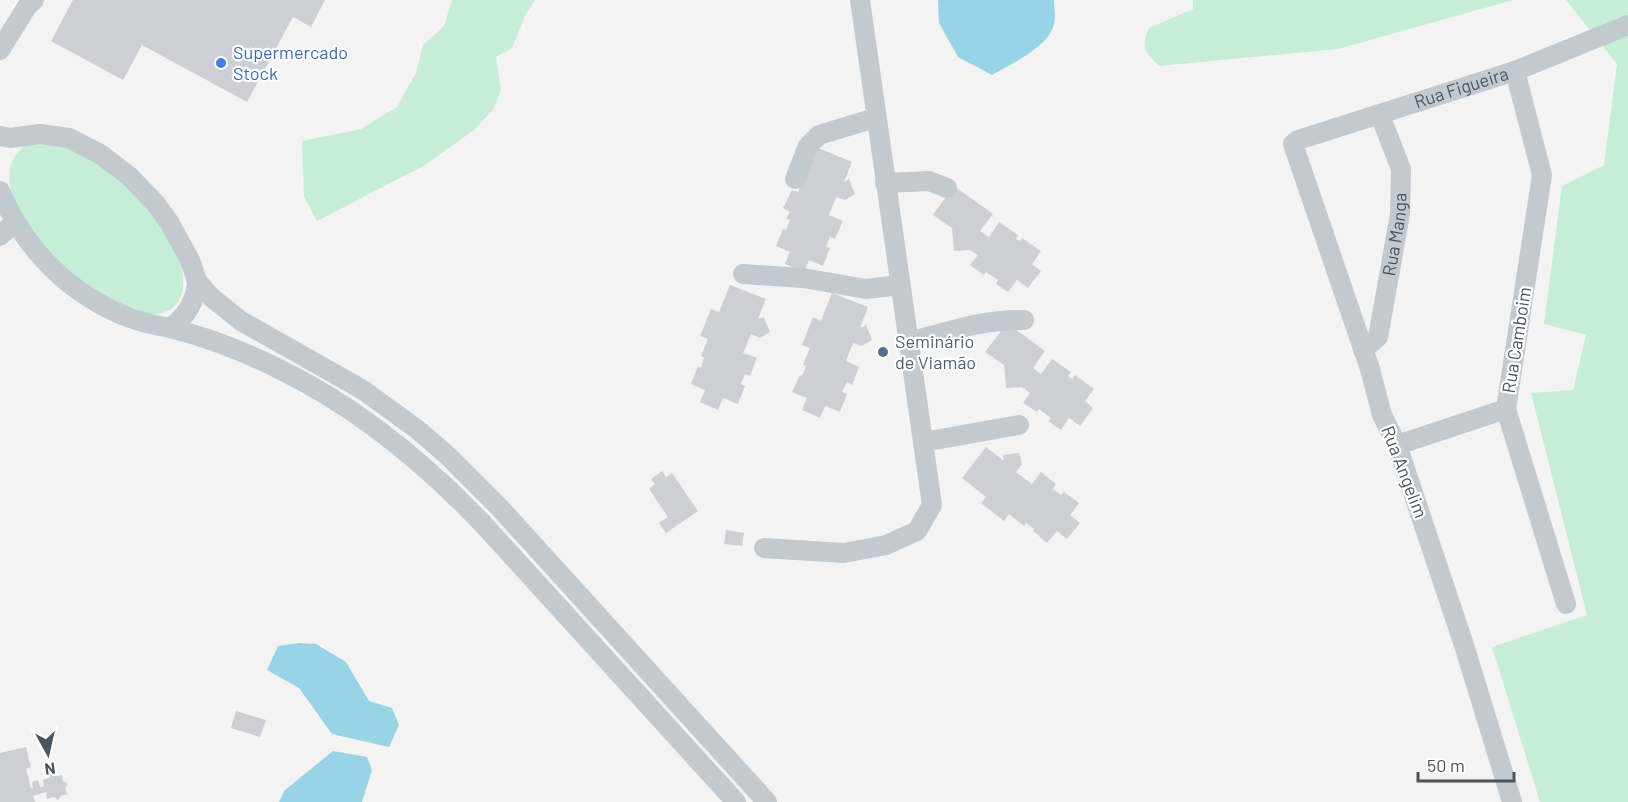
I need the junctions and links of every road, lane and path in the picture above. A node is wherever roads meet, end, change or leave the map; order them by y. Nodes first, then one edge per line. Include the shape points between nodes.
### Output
1 (33, 0) edge
2 (860, 0) edge
3 (1628, 25) edge
4 (0, 50) edge
5 (1515, 71) junction
6 (1380, 115) junction
7 (875, 118) junction
8 (3, 141) edge
9 (1293, 144) joint
10 (795, 179) dead end
11 (885, 183) junction
12 (947, 188) dead end
13 (0, 191) edge
14 (15, 222) junction
15 (0, 236) edge
16 (743, 274) dead end
17 (197, 281) junction
18 (900, 285) junction
19 (1024, 320) dead end
20 (170, 328) junction
21 (908, 342) junction
22 (1363, 350) junction
23 (1506, 409) junction
24 (1019, 425) dead end
25 (923, 442) junction
26 (1397, 445) junction
27 (534, 546) junction
28 (764, 548) dead end
29 (518, 562) junction
30 (1566, 604) dead end
31 (736, 802) edge
32 (767, 802) edge
33 (1512, 802) edge

1 - 4 street
2 - 7 street
3 - 5 street, Rua Figueira
5 - 6 street, Rua Figueira
5 - 23 street, Rua Camboim via 1542,175
6 - 9 street, Rua Figueira
6 - 22 street, Rua Manga via 1401,169 1400,214 1378,337
7 - 10 street via 819,135 808,146
7 - 11 street
8 - 17 street via 40,134 69,138 115,165 142,188 169,222
9 - 22 street, Rua Angelim
11 - 12 street via 930,181
11 - 18 street
13 - 14 street
14 - 15 street
14 - 20 street via 43,260 80,292 132,319
16 - 18 street via 866,289
17 - 20 street via 189,310
17 - 27 street via 223,309 346,380 418,430 474,481
18 - 21 street
19 - 21 street via 998,319
20 - 29 street via 275,367 350,410 431,472
21 - 25 street
22 - 26 street, Rua Angelim via 1382,415
23 - 26 street
23 - 30 street, Rua Camboim
24 - 25 street
25 - 28 street via 932,505 916,531 886,545 844,553
26 - 33 street, Rua Angelim
27 - 29 street
27 - 32 street
29 - 31 street

